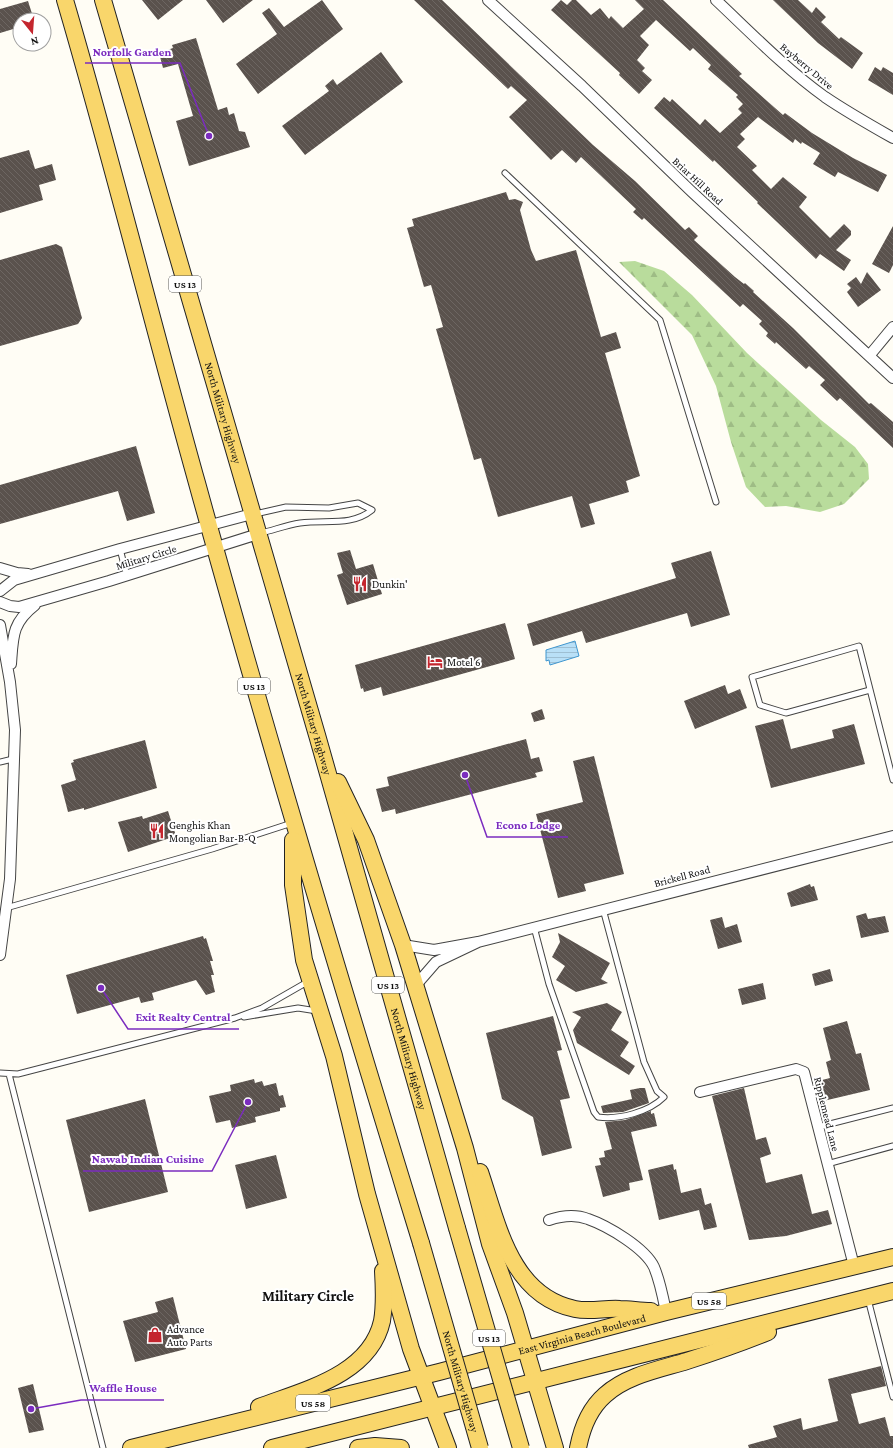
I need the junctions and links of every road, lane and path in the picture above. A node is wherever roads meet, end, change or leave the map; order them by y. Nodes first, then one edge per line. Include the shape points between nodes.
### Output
1 (65, 0) edge
2 (103, 0) edge
3 (488, 0) edge
4 (716, 0) edge
5 (893, 138) edge
6 (505, 173) dead end
7 (893, 327) edge
8 (869, 356) junction
9 (893, 378) edge
10 (716, 502) dead end
11 (252, 514) junction
12 (209, 526) junction
13 (258, 534) junction
14 (120, 549) junction
15 (215, 549) junction
16 (0, 568) edge
17 (36, 574) junction
18 (127, 576) junction
19 (0, 590) edge
20 (39, 601) junction
21 (0, 602) edge
22 (0, 625) edge
23 (10, 682) junction
24 (870, 690) junction
25 (319, 741) junction
26 (13, 759) junction
27 (0, 762) edge
28 (893, 780) edge
29 (293, 823) junction
30 (893, 836) edge
31 (6, 908) junction
32 (603, 909) junction
33 (534, 927) junction
34 (478, 942) junction
35 (403, 945) junction
36 (0, 955) edge
37 (310, 981) junction
38 (416, 985) junction
39 (319, 1011) junction
40 (235, 1018) junction
41 (0, 1073) edge
42 (9, 1074) junction
43 (444, 1078) junction
44 (700, 1092) dead end
45 (893, 1108) edge
46 (818, 1127) junction
47 (893, 1146) edge
48 (827, 1164) junction
49 (549, 1220) dead end
50 (382, 1248) junction
51 (893, 1257) edge
52 (854, 1266) junction
53 (893, 1291) edge
54 (867, 1297) junction
55 (666, 1312) junction
56 (806, 1314) junction
57 (526, 1349) junction
58 (421, 1376) junction
59 (535, 1381) junction
60 (893, 1397) edge
61 (433, 1408) junction
62 (206, 1429) junction
63 (103, 1448) edge
64 (131, 1448) edge
65 (272, 1448) edge
66 (358, 1448) edge
67 (401, 1448) edge
68 (448, 1448) edge
69 (480, 1448) edge
70 (521, 1448) edge
71 (555, 1448) edge
72 (578, 1448) edge

1 - 12 main road, North Military Highway / US 13 via 106,141
2 - 11 main road, North Military Highway / US 13
3 - 8 street, Briar Hill Road
4 - 5 street, Bayberry Drive via 792,71 824,96
6 - 10 lane via 660,320
7 - 8 street
8 - 9 street, Briar Hill Road
11 - 12 street, Military Circle
11 - 13 main road, North Military Highway / US 13
11 - 13 lane via 286,507 329,508 358,503 372,510 355,519 300,523
12 - 14 street, Military Circle
12 - 15 main road, North Military Highway / US 13
13 - 15 street, Military Circle
13 - 25 main road, North Military Highway / US 13
14 - 17 street, Military Circle
14 - 18 lane
15 - 18 street, Military Circle
15 - 29 main road, North Military Highway / US 13
16 - 17 street, Military Circle via 17,574
17 - 19 street, Military Circle via 14,580
18 - 20 street, Military Circle
20 - 21 street, Military Circle via 19,607
20 - 23 street, Military Circle via 17,622 12,643
22 - 23 street, Military Circle
23 - 26 street, Military Circle via 15,730
24 - 24 lane via 859,646 752,677 760,705 786,713
24 - 28 lane
25 - 35 main road via 366,840
25 - 70 main road, North Military Highway / US 13, bridge
26 - 27 lane
26 - 31 street, Military Circle via 10,880
29 - 31 lane
29 - 37 main road via 293,885 304,960
29 - 69 main road, North Military Highway / US 13, bridge via 421,1243
30 - 32 street, Brickell Road
31 - 36 street, Military Circle
32 - 33 street, Brickell Road
32 - 33 lane via 644,1062 657,1091 664,1097 657,1105 642,1111 605,1118 598,1117 594,1112 549,984
33 - 34 street, Brickell Road
34 - 35 street, Brickell Road via 434,950
34 - 38 street, Brickell Road via 436,962
35 - 38 main road
37 - 39 main road
37 - 40 lane via 262,1008
38 - 43 main road
39 - 40 lane via 298,1008
39 - 50 main road via 337,1068 366,1194
40 - 42 lane
41 - 42 lane
42 - 63 lane
43 - 55 main road via 473,1149 511,1260 532,1288 560,1306 576,1310
43 - 57 main road via 490,1244
44 - 46 street, Ripplemead Lane via 796,1069 804,1072
45 - 46 lane
46 - 48 street, Ripplemead Lane
47 - 48 lane
48 - 52 street, Ripplemead Lane
49 - 55 street via 571,1216 588,1219 634,1245 654,1266
50 - 58 main road
50 - 62 main road via 384,1307 377,1334 366,1354 346,1370 320,1383
51 - 52 main road, East Virginia Beach Boulevard / US 58
52 - 55 main road, East Virginia Beach Boulevard / US 58
53 - 54 main road
54 - 56 main road
54 - 60 lane
55 - 57 main road, East Virginia Beach Boulevard / US 58
56 - 59 main road
56 - 72 main road via 731,1347 639,1376 619,1385 594,1407 584,1424
57 - 58 main road, East Virginia Beach Boulevard / US 58
57 - 59 main road
58 - 61 main road
58 - 62 main road, East Virginia Beach Boulevard / US 58
59 - 61 main road
59 - 71 main road
61 - 65 main road
61 - 68 main road
62 - 64 main road, East Virginia Beach Boulevard / US 58
66 - 67 main road

